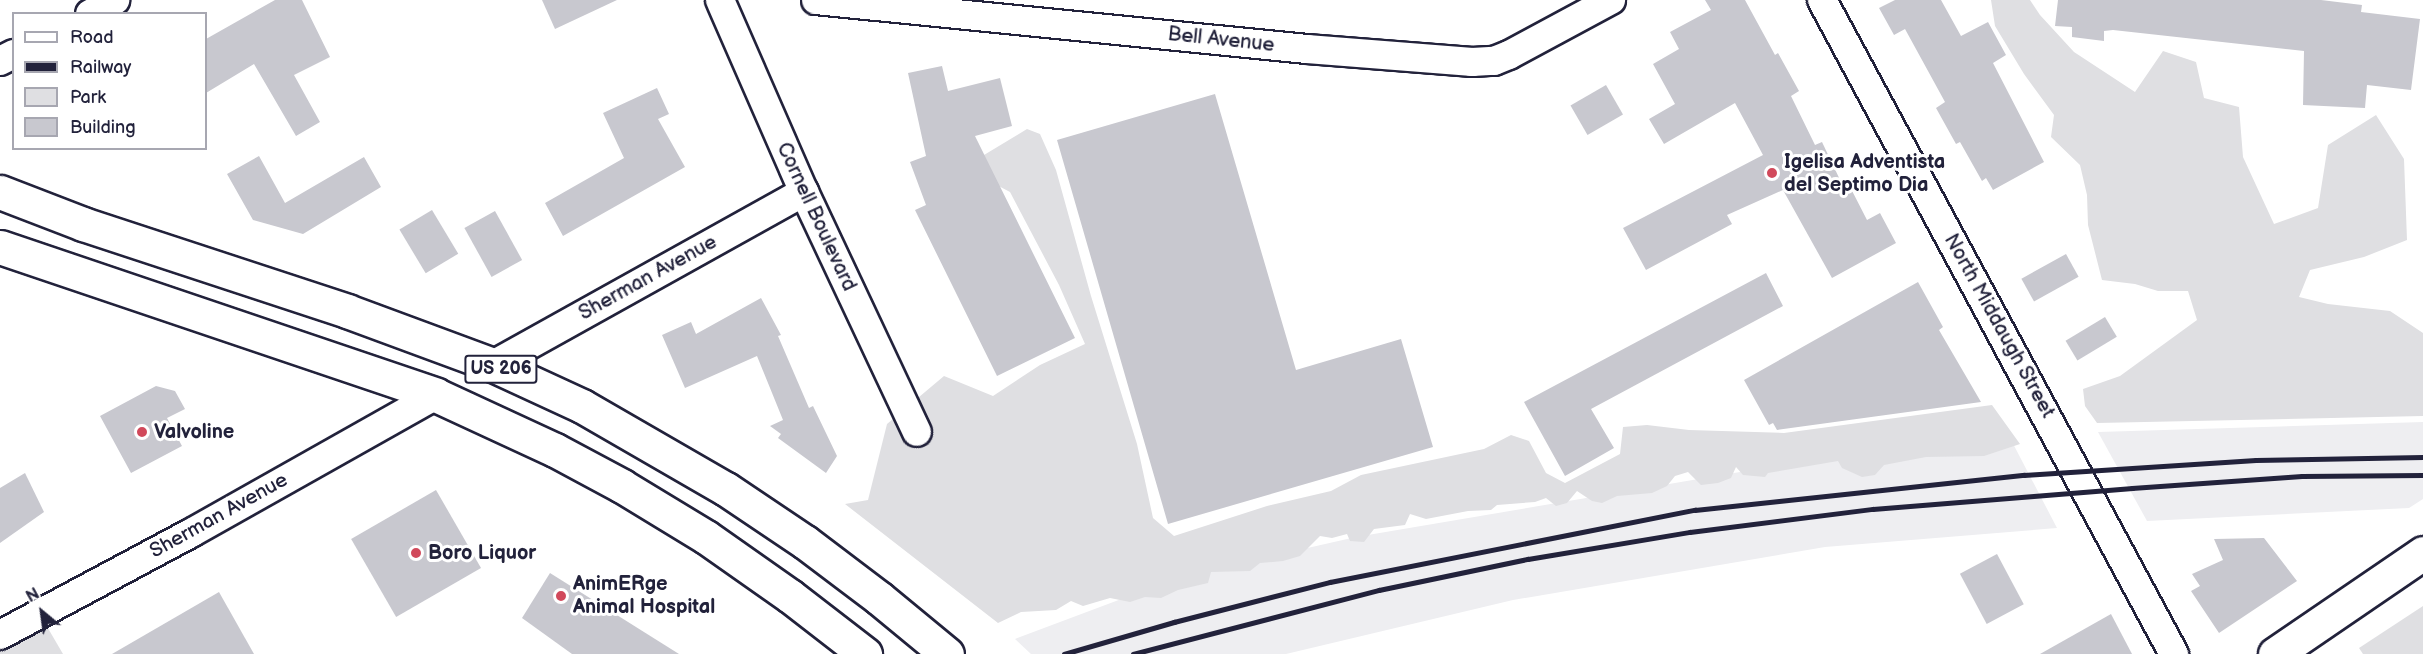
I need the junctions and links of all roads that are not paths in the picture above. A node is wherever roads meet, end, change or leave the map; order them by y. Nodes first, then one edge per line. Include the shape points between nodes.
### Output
1 (115, 0) edge
2 (720, 0) edge
3 (816, 0) edge
4 (1611, 0) edge
5 (1822, 0) edge
6 (94, 12) edge
7 (0, 192) edge
8 (804, 192) junction
9 (0, 247) edge
10 (493, 365) junction
11 (436, 395) junction
12 (916, 432) dead end
13 (2423, 553) edge
14 (0, 635) edge
15 (865, 654) edge
16 (947, 654) edge
17 (2174, 654) edge
18 (2275, 654) edge

1 - 6 street
2 - 8 street, Cornell Boulevard
3 - 4 street, Bell Avenue via 1472,62 1509,56
5 - 17 street, North Middaugh Street
7 - 10 main road, US 206 via 82,224 347,311
8 - 10 street, Sherman Avenue
8 - 12 street, Cornell Boulevard
9 - 11 main road, US 206
10 - 16 main road, US 206 via 582,406 726,489 805,542
11 - 14 street, Sherman Avenue
11 - 15 main road, US 206 via 622,486 706,537
13 - 18 main road

